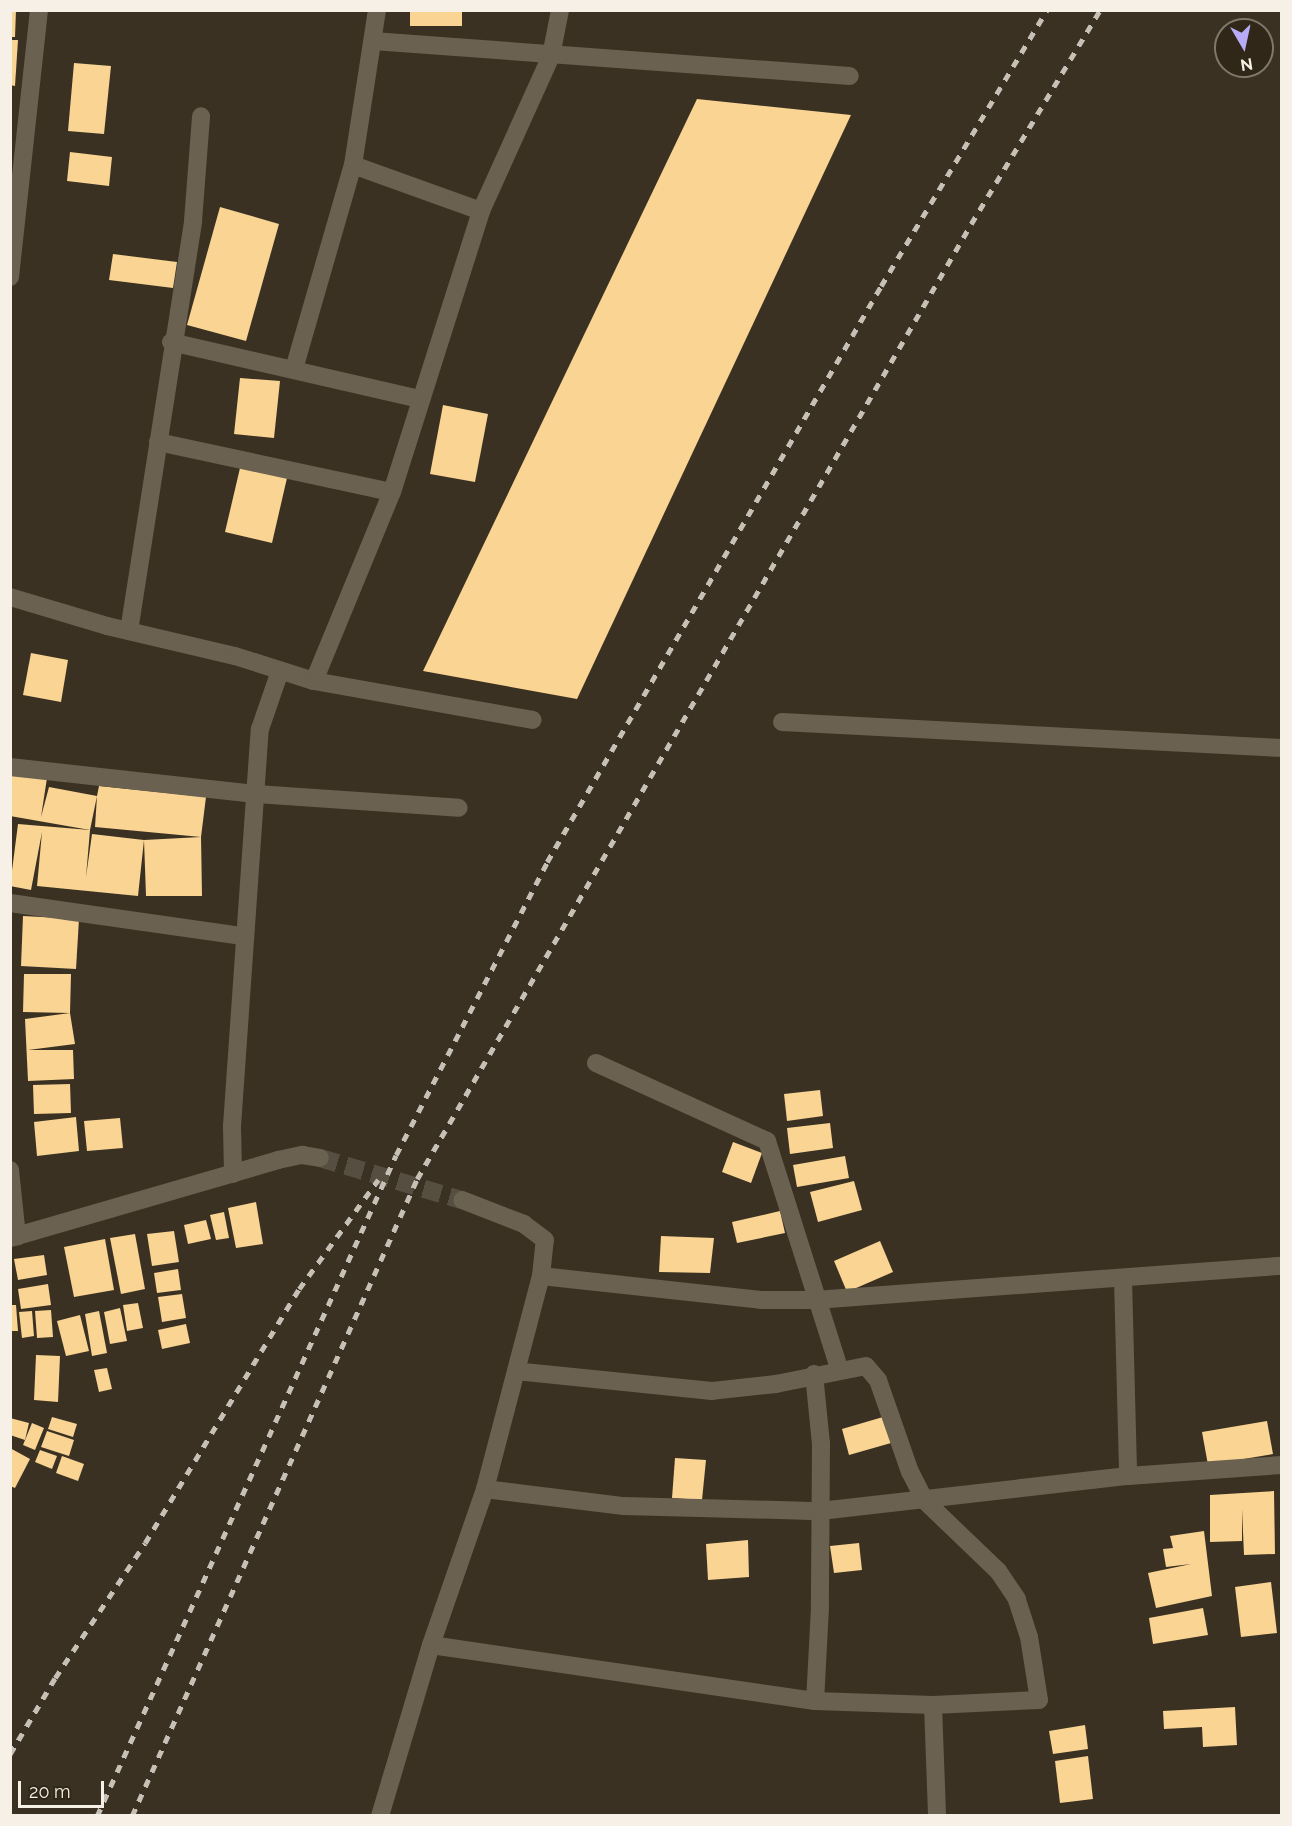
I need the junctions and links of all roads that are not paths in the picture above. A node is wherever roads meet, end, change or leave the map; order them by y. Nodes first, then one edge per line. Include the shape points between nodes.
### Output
1 (39, 10) edge
2 (377, 10) edge
3 (560, 10) edge
4 (373, 41) junction
5 (551, 56) junction
6 (850, 76) dead end
7 (201, 116) dead end
8 (353, 165) junction
9 (481, 211) junction
10 (10, 277) edge
11 (171, 342) junction
12 (294, 369) junction
13 (420, 399) junction
14 (158, 442) junction
15 (392, 492) junction
16 (10, 597) edge
17 (129, 631) junction
18 (280, 670) junction
19 (314, 681) junction
20 (533, 720) dead end
21 (782, 722) dead end
22 (1281, 748) edge
23 (10, 767) edge
24 (256, 794) junction
25 (459, 808) dead end
26 (10, 903) edge
27 (243, 936) junction
28 (596, 1063) dead end
29 (320, 1158) tunnel mouth
30 (10, 1170) edge
31 (233, 1174) junction
32 (462, 1200) tunnel mouth
33 (14, 1237) edge
34 (1281, 1266) edge
35 (541, 1276) junction
36 (1123, 1280) junction
37 (815, 1300) junction
38 (516, 1371) junction
39 (840, 1371) junction
40 (814, 1374) junction
41 (1281, 1465) edge
42 (1128, 1476) junction
43 (485, 1489) junction
44 (925, 1502) junction
45 (820, 1511) junction
46 (431, 1645) junction
47 (815, 1701) junction
48 (933, 1705) junction
49 (380, 1815) edge
50 (937, 1815) edge

1 - 10 street
2 - 4 street
3 - 5 street
4 - 5 street
4 - 8 street
5 - 6 street
5 - 9 street
7 - 11 street via 193,221
8 - 9 street
8 - 12 street
9 - 13 street
11 - 12 street
11 - 14 street
12 - 13 street
13 - 15 street
14 - 15 street
14 - 17 street
15 - 19 street
16 - 17 street
17 - 18 street
18 - 19 street
18 - 24 street via 260,729
19 - 20 street
21 - 22 street
23 - 24 street
24 - 25 street
24 - 27 street
26 - 27 street
27 - 31 street via 232,1126
28 - 37 street via 767,1141
29 - 31 street via 302,1155
30 - 33 street
31 - 33 street
32 - 35 street via 524,1224 545,1240
34 - 36 street
35 - 37 street via 751,1299
35 - 38 street
36 - 37 street
36 - 42 street
37 - 39 street
38 - 40 street via 712,1391 776,1384
38 - 43 street
39 - 40 street
39 - 44 street via 866,1366 878,1380 910,1472
40 - 45 street
41 - 42 street
42 - 44 street
43 - 45 street via 624,1506
43 - 46 street
44 - 45 street
44 - 48 street via 998,1571 1017,1599 1029,1637 1040,1700
45 - 47 street
46 - 47 street
46 - 49 street
47 - 48 street
48 - 50 street

